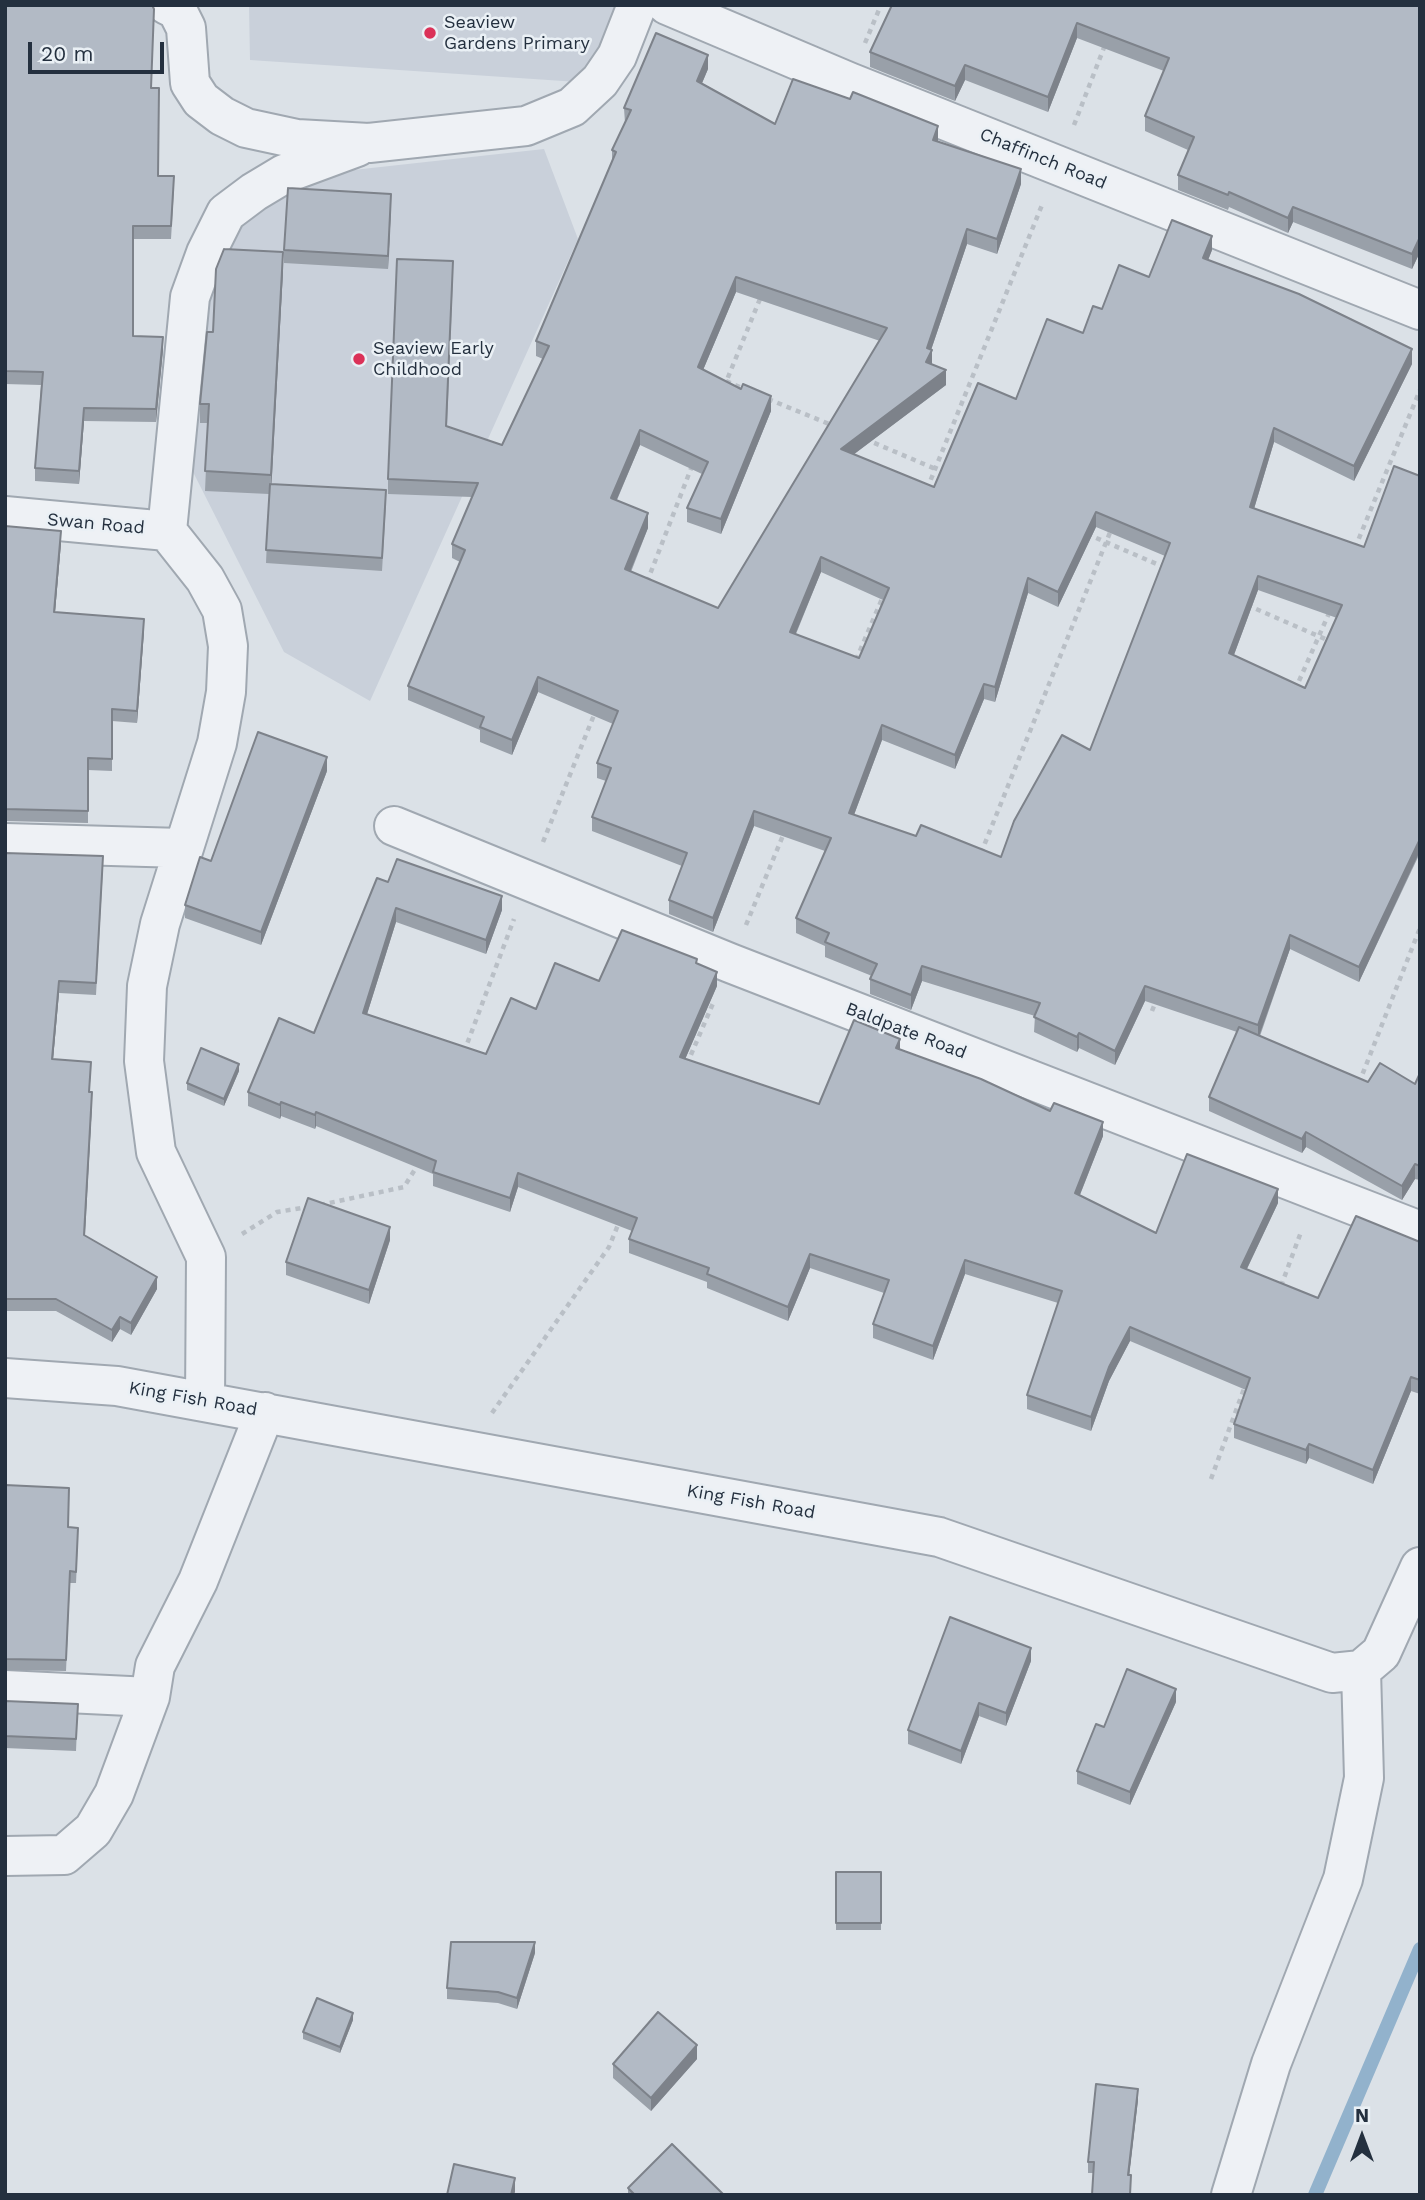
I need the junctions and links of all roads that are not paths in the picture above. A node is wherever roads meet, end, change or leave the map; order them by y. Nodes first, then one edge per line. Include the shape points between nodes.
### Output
1 (167, 5) edge
2 (637, 5) edge
3 (667, 5) edge
4 (369, 143) junction
5 (1420, 310) edge
6 (5, 516) edge
7 (167, 531) junction
8 (394, 826) dead end
9 (5, 843) edge
10 (182, 848) junction
11 (1420, 1231) edge
12 (5, 1378) edge
13 (205, 1401) junction
14 (265, 1412) junction
15 (1420, 1567) edge
16 (1362, 1670) junction
17 (5, 1690) edge
18 (150, 1697) junction
19 (5, 1856) edge
20 (1231, 2195) edge

1 - 4 street via 177,10 186,28 190,83 201,100 222,116 246,128 298,138
2 - 4 street via 617,56 600,81 572,107 526,126
3 - 5 street, Chaffinch Road
4 - 7 street via 284,174 226,213 190,297
6 - 7 street, Swan Road
7 - 10 street, Swan Road via 205,579 222,610 228,646 217,743
8 - 11 street, Baldpate Road via 730,963
9 - 10 street
10 - 13 street, Swan Road via 159,924 147,986 144,1061 156,1152 206,1256
12 - 13 street, King Fish Road via 117,1385
13 - 14 street, King Fish Road
14 - 16 street, King Fish Road via 940,1536 1332,1673
14 - 18 street via 198,1581 155,1666
15 - 16 street via 1381,1653
16 - 20 street via 1364,1778 1343,1879 1271,2064
17 - 18 street
18 - 19 street via 114,1794 93,1830 64,1855

